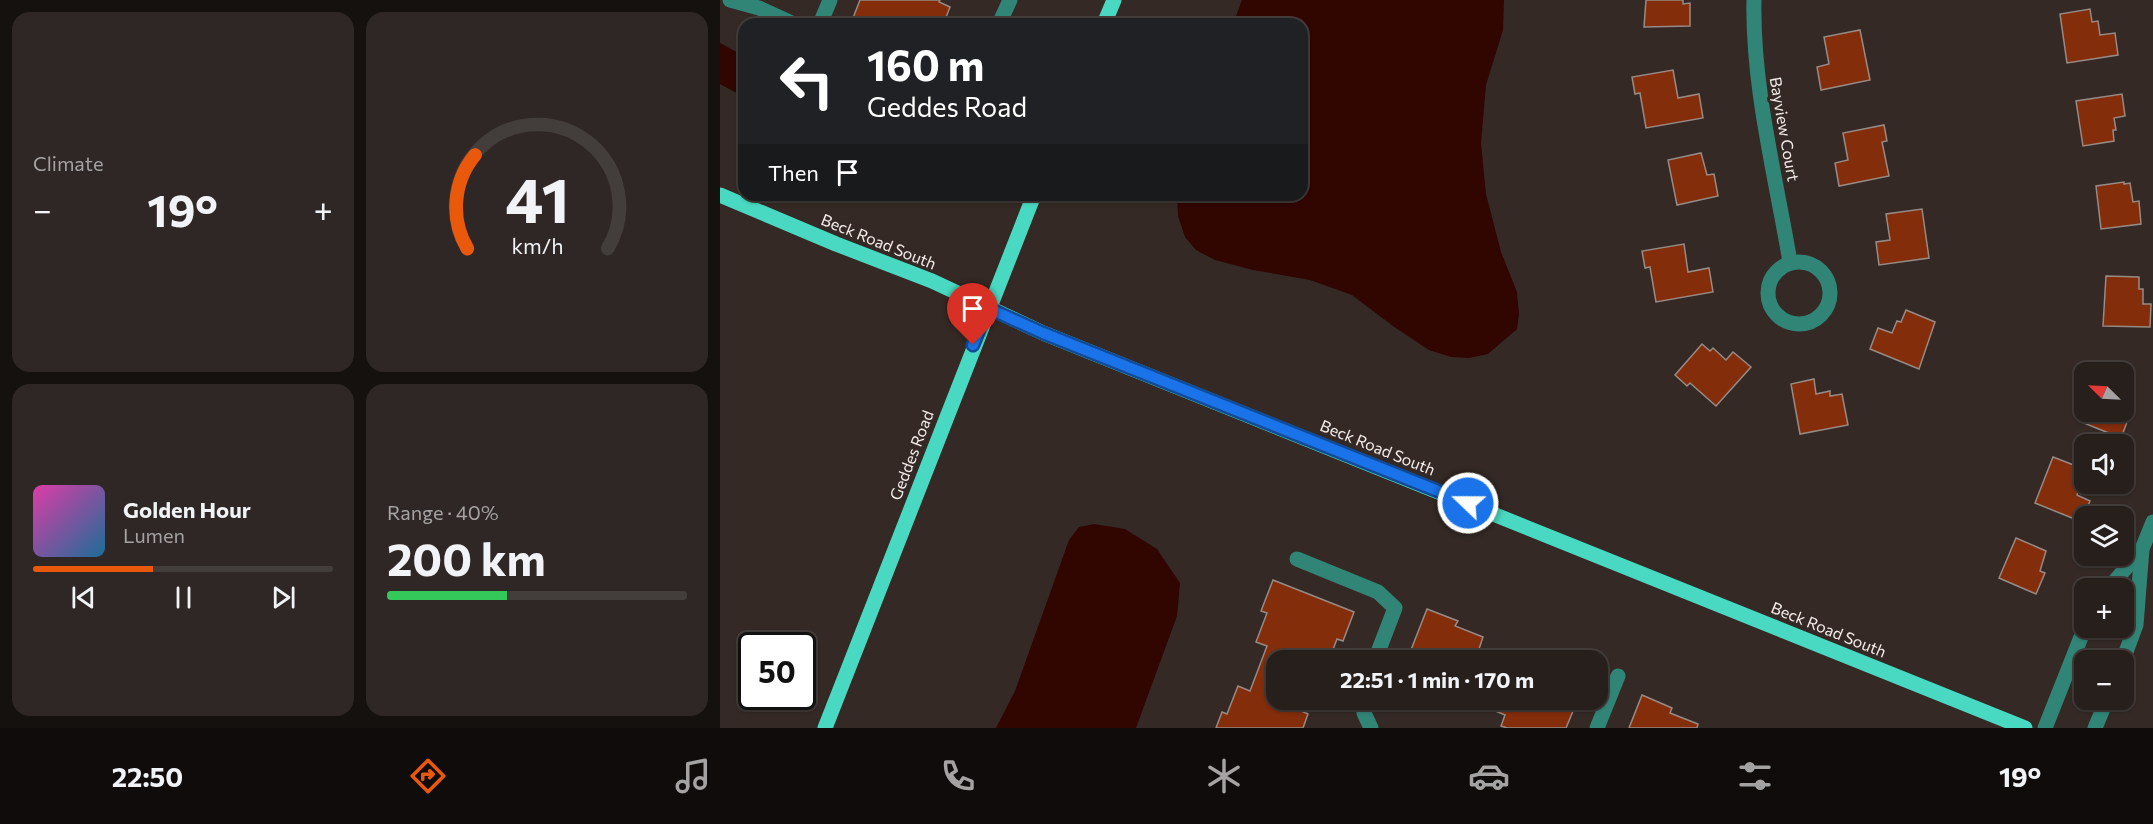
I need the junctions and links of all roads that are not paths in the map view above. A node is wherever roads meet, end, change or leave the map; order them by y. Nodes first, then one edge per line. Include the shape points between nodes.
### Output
1 (730, 0) edge
2 (830, 0) edge
3 (1010, 0) edge
4 (1114, 0) edge
5 (1754, 0) edge
6 (781, 18) edge
7 (822, 18) edge
8 (1002, 18) edge
9 (1106, 18) edge
10 (720, 195) edge
11 (1032, 201) edge
12 (1790, 262) junction
13 (988, 308) junction
14 (2153, 522) edge
15 (2142, 549) junction
16 (1297, 560) dead end
17 (2117, 578) edge
18 (2081, 638) edge
19 (1379, 650) edge
20 (2127, 650) edge
21 (1618, 676) dead end
22 (1364, 710) edge
23 (2103, 710) edge
24 (825, 728) edge
25 (1371, 728) edge
26 (1597, 728) edge
27 (2025, 728) edge
28 (2044, 728) edge
29 (2095, 728) edge

1 - 6 street
2 - 7 street
3 - 8 street
4 - 9 main road
5 - 12 street, Bayview Court via 1759,83
10 - 13 main road, Beck Road South via 932,281
11 - 13 main road, Geddes Road
12 - 12 street via 1820,268 1830,285 1831,296 1815,321 1784,321 1770,305 1769,284 1773,275
13 - 24 main road, Geddes Road
13 - 27 main road, Beck Road South
14 - 15 street
15 - 17 street
15 - 20 street via 2136,625
16 - 19 street via 1378,592 1395,608
18 - 28 street
21 - 26 street
22 - 25 street
23 - 29 street

